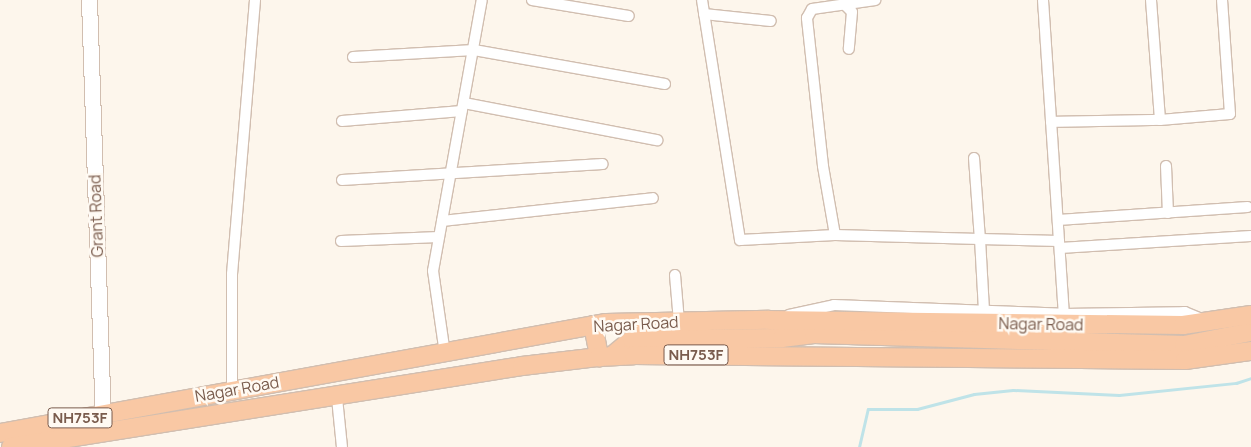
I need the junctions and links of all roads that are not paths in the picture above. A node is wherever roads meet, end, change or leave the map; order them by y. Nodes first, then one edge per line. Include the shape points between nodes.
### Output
1 (89, 0) edge
2 (255, 0) edge
3 (482, 0) edge
4 (532, 0) edge
5 (702, 0) edge
6 (869, 0) edge
7 (875, 0) edge
8 (1043, 0) edge
9 (1152, 0) edge
10 (1222, 0) edge
11 (844, 4) junction
12 (704, 14) junction
13 (629, 16) dead end
14 (772, 21) dead end
15 (849, 49) dead end
16 (474, 50) junction
17 (353, 57) dead end
18 (665, 84) dead end
19 (463, 107) junction
20 (1160, 120) junction
21 (342, 121) dead end
22 (1051, 122) junction
23 (657, 140) dead end
24 (974, 158) dead end
25 (603, 164) dead end
26 (1166, 166) dead end
27 (451, 174) junction
28 (342, 180) dead end
29 (653, 198) dead end
30 (1248, 207) dead end
31 (1168, 213) junction
32 (1058, 220) junction
33 (442, 221) junction
34 (835, 235) junction
35 (1251, 236) edge
36 (439, 237) junction
37 (980, 239) junction
38 (341, 241) dead end
39 (1059, 244) junction
40 (675, 275) dead end
41 (984, 310) junction
42 (1064, 314) junction
43 (1251, 315) edge
44 (768, 320) junction
45 (679, 322) junction
46 (1209, 322) junction
47 (593, 326) junction
48 (1251, 332) edge
49 (1251, 351) edge
50 (445, 354) junction
51 (606, 357) junction
52 (232, 390) junction
53 (337, 398) junction
54 (103, 423) junction
55 (0, 433) edge
56 (11, 447) edge
57 (342, 447) edge

1 - 54 main road, Grant Road
2 - 52 street via 232,274
3 - 16 street
4 - 13 street
5 - 12 street
6 - 7 street
6 - 11 street
8 - 22 street
9 - 20 street
10 - 20 street via 1230,114
11 - 15 street via 852,12
11 - 34 street via 812,10 807,18 823,166
12 - 14 street
12 - 34 street via 738,237 745,242
16 - 17 street
16 - 18 street
16 - 19 street
19 - 21 street
19 - 23 street
19 - 27 street
20 - 22 street
22 - 32 street
24 - 37 street
25 - 27 street
26 - 31 street
27 - 28 street
27 - 33 street
29 - 33 street
30 - 31 street
31 - 32 street
32 - 39 street
33 - 36 street
34 - 37 street
35 - 39 street
36 - 38 street
36 - 50 street via 432,271
37 - 39 street
37 - 41 street
39 - 42 street
40 - 45 street
41 - 42 street
41 - 44 street via 834,305
42 - 46 street via 1185,312
43 - 46 highway, Nagar Road / NH753F
44 - 45 highway, Nagar Road / NH753F
44 - 46 highway, Nagar Road / NH753F via 1147,325
45 - 47 highway, Nagar Road / NH753F
47 - 50 highway, Nagar Road / NH753F
47 - 51 highway
48 - 51 highway via 1184,345 814,334 782,338 632,339
49 - 51 highway, Nagar Road / NH753F via 1185,360
50 - 52 highway, Nagar Road / NH753F
51 - 53 highway, Nagar Road / NH753F via 522,366
52 - 54 highway, Nagar Road / NH753F
53 - 54 highway, Nagar Road / NH753F
53 - 57 street
54 - 55 highway, Nagar Road / NH753F
54 - 56 highway, Nagar Road / NH753F

